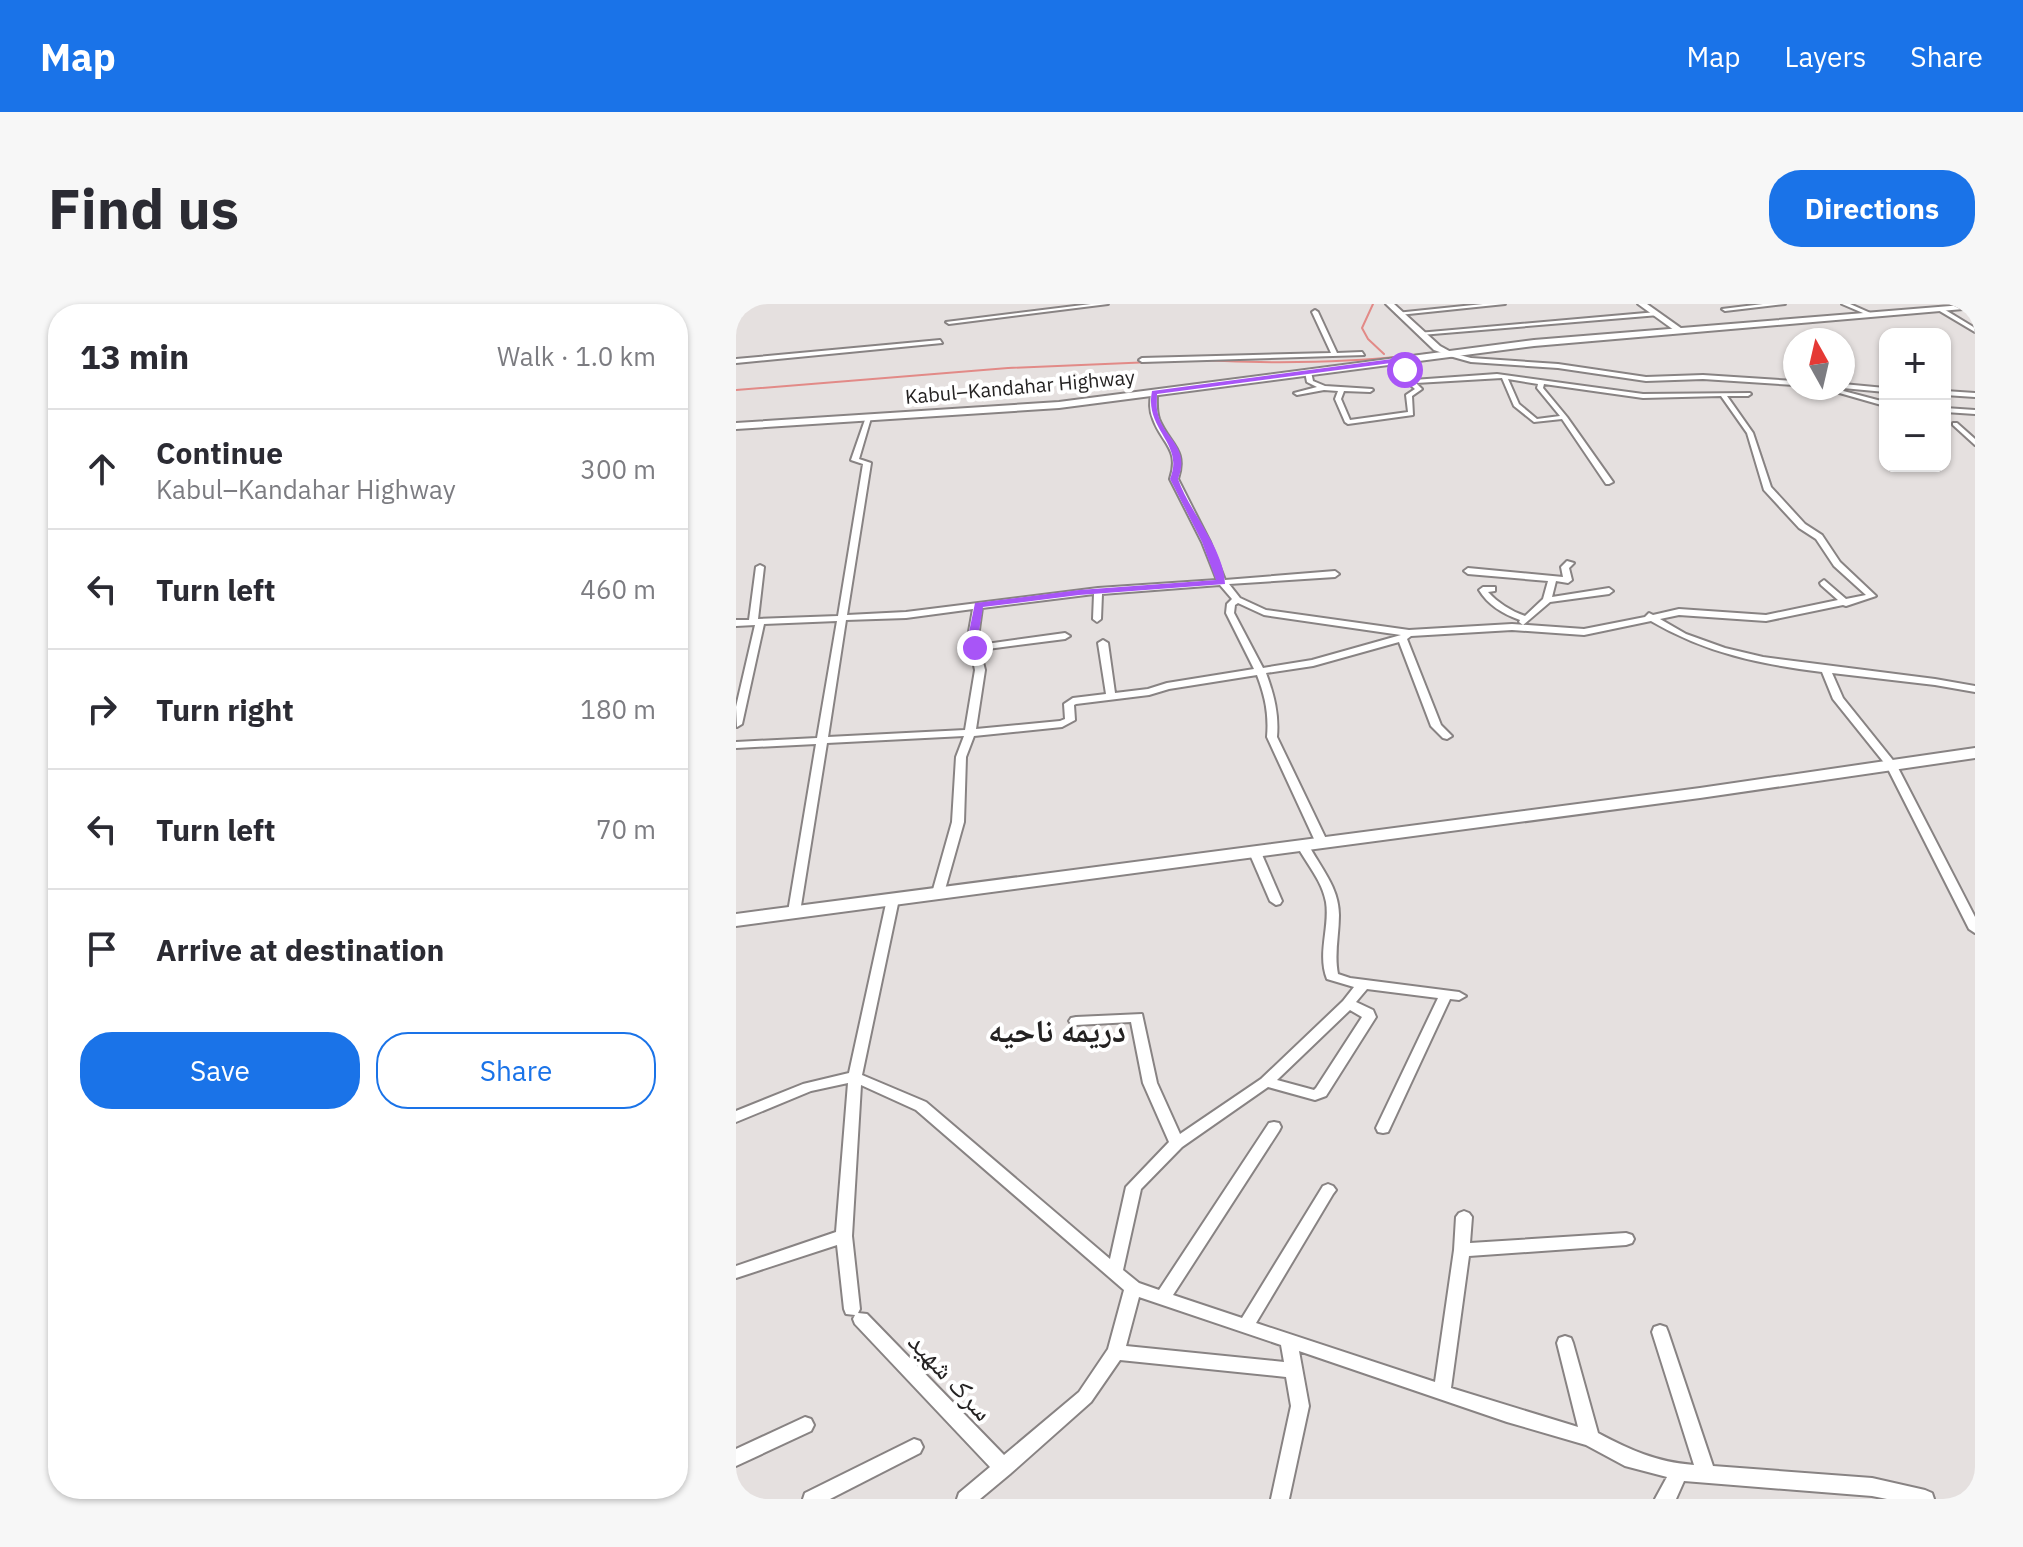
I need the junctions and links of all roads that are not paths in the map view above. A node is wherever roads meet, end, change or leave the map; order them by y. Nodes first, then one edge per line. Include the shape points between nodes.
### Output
1 (1027, 304) edge
2 (1105, 304) edge
3 (1390, 304) edge
4 (1502, 304) edge
5 (1642, 304) edge
6 (1782, 304) edge
7 (1845, 304) edge
8 (741, 306) edge
9 (1975, 306) edge
10 (1725, 309) dead end
11 (1940, 309) junction
12 (1032, 311) junction
13 (1315, 312) dead end
14 (1399, 313) junction
15 (1657, 314) junction
16 (1872, 315) junction
17 (736, 319) edge
18 (949, 322) dead end
19 (1975, 330) edge
20 (1681, 331) junction
21 (1421, 333) junction
22 (940, 342) dead end
23 (1362, 354) dead end
24 (1448, 354) junction
25 (1335, 355) junction
26 (1142, 360) dead end
27 (736, 361) edge
28 (1392, 361) junction
29 (1308, 372) junction
30 (1586, 373) dead end
31 (1504, 377) junction
32 (1644, 380) junction
33 (1410, 382) junction
34 (1542, 382) junction
35 (1783, 386) edge
36 (1855, 387) edge
37 (1324, 388) junction
38 (1342, 388) junction
39 (1879, 389) edge
40 (1370, 390) dead end
41 (1154, 393) junction
42 (1297, 393) dead end
43 (1951, 393) edge
44 (1722, 394) junction
45 (1748, 394) dead end
46 (1975, 395) edge
47 (1855, 396) edge
48 (1879, 402) edge
49 (1951, 410) edge
50 (1975, 412) edge
51 (1564, 417) junction
52 (868, 418) junction
53 (1955, 424) dead end
54 (736, 426) edge
55 (1975, 443) edge
56 (1609, 482) dead end
57 (1570, 563) dead end
58 (760, 567) dead end
59 (1468, 571) dead end
60 (1335, 574) dead end
61 (1552, 580) junction
62 (1222, 582) junction
63 (1824, 583) dead end
64 (1492, 589) dead end
65 (1098, 591) junction
66 (1609, 591) dead end
67 (1237, 600) junction
68 (1547, 600) junction
69 (1846, 603) junction
70 (978, 605) junction
71 (1649, 616) junction
72 (1524, 618) junction
73 (841, 619) junction
74 (1097, 619) dead end
75 (756, 622) junction
76 (736, 623) edge
77 (1521, 629) junction
78 (1590, 631) junction
79 (1405, 635) junction
80 (1065, 636) dead end
81 (1103, 643) dead end
82 (1597, 645) dead end
83 (975, 648) junction
84 (1825, 667) junction
85 (1258, 672) junction
86 (1975, 689) edge
87 (1111, 697) junction
88 (737, 724) edge
89 (970, 733) junction
90 (1447, 736) dead end
91 (820, 739) junction
92 (736, 745) edge
93 (1975, 753) edge
94 (1891, 764) junction
95 (1321, 841) junction
96 (1302, 844) junction
97 (1254, 850) junction
98 (938, 893) junction
99 (893, 899) junction
100 (1276, 901) dead end
101 (794, 912) junction
102 (736, 920) edge
103 (1975, 929) edge
104 (1364, 983) junction
105 (1348, 1004) junction
106 (1076, 1021) dead end
107 (855, 1077) junction
108 (1266, 1082) junction
109 (736, 1117) edge
110 (1274, 1127) dead end
111 (1383, 1128) dead end
112 (1177, 1143) junction
113 (1328, 1190) dead end
114 (1464, 1217) dead end
115 (844, 1236) junction
116 (1626, 1239) dead end
117 (1462, 1250) junction
118 (736, 1272) edge
119 (1115, 1272) junction
120 (1133, 1288) junction
121 (1162, 1299) junction
122 (1246, 1325) junction
123 (1660, 1332) dead end
124 (1289, 1340) junction
125 (1565, 1343) dead end
126 (1116, 1352) junction
127 (1294, 1370) junction
128 (1442, 1392) junction
129 (805, 1425) dead end
130 (1590, 1438) junction
131 (914, 1447) dead end
132 (736, 1458) edge
133 (1004, 1468) junction
134 (1679, 1472) junction
135 (1706, 1474) junction
136 (812, 1499) edge
137 (966, 1499) edge
138 (1280, 1499) edge
139 (1664, 1499) edge
140 (1925, 1499) edge

1 - 12 street
2 - 12 street
3 - 14 street
4 - 14 street
5 - 15 street
6 - 10 street
7 - 16 street
8 - 17 street
9 - 11 main road, Kabul–Kandahar Highway
11 - 16 main road, Kabul–Kandahar Highway
11 - 19 street
12 - 18 street
13 - 25 street
14 - 21 street
15 - 20 street
15 - 21 street
16 - 20 main road, Kabul–Kandahar Highway
20 - 24 main road, Kabul–Kandahar Highway
21 - 24 street
22 - 27 street
23 - 25 street
24 - 28 main road, Kabul–Kandahar Highway
24 - 32 street
25 - 26 street
28 - 29 main road, Kabul–Kandahar Highway
28 - 33 street via 1408,371
29 - 37 street via 1310,382
29 - 41 main road, Kabul–Kandahar Highway
30 - 32 street
31 - 33 street
31 - 34 street
31 - 51 street via 1516,405 1536,421
32 - 35 street
33 - 38 street via 1419,389 1409,395 1411,414 1348,422 1338,399
34 - 44 street via 1643,396
34 - 51 street via 1545,397
36 - 39 street
37 - 38 street
37 - 42 street
38 - 40 street
41 - 52 main road, Kabul–Kandahar Highway
41 - 62 street via 1153,412 1171,437 1179,468 1174,479
43 - 46 street
44 - 45 street
44 - 69 street via 1750,433 1767,488 1872,595
47 - 48 street
49 - 50 street
51 - 56 street
52 - 54 main road, Kabul–Kandahar Highway
52 - 73 street via 855,460 867,463
53 - 55 street
57 - 61 street via 1565,567 1568,580
58 - 75 street
59 - 61 street
60 - 62 street
61 - 68 street
62 - 65 street
62 - 67 street
63 - 69 street
64 - 72 street via 1483,590 1487,599
65 - 70 street
65 - 74 street
66 - 68 street
67 - 79 street via 1264,612
67 - 85 street via 1230,613
68 - 72 street
69 - 71 street via 1766,618 1690,612
70 - 73 street
70 - 83 street
71 - 78 street
71 - 84 street via 1671,632 1751,659
72 - 77 street
73 - 75 street
73 - 91 street
75 - 76 street
75 - 88 street
77 - 78 street
77 - 79 street
78 - 82 street
79 - 85 street via 1351,653
79 - 90 street via 1436,726
80 - 83 street
81 - 87 street
83 - 89 street via 980,670
84 - 86 street
84 - 94 street via 1838,699
85 - 87 street
85 - 95 street via 1275,720 1272,737
87 - 89 street via 1070,702 1067,723
89 - 91 street
89 - 98 street via 961,757 958,822
91 - 92 street
91 - 101 street
93 - 94 main road
94 - 95 main road
94 - 103 street
95 - 96 main road
96 - 97 main road
96 - 104 street via 1330,895 1332,976
97 - 98 main road
97 - 100 street
98 - 99 main road
99 - 101 main road
99 - 107 street
101 - 102 main road
104 - 105 street
104 - 111 street via 1452,995
105 - 108 street
105 - 108 street via 1369,1017 1321,1092 1315,1095
106 - 112 street via 1137,1017 1150,1083
107 - 109 street via 808,1087
107 - 115 street
107 - 119 street via 921,1106
108 - 112 street
110 - 121 street
112 - 119 street via 1134,1187
113 - 122 street
114 - 117 street
115 - 118 street
115 - 133 street, سرک شهید via 857,1314
116 - 117 street
117 - 128 street
119 - 120 street
120 - 121 street
120 - 126 street
121 - 122 street
122 - 124 street
123 - 135 street
124 - 127 street
124 - 128 street
125 - 130 street
126 - 127 street
126 - 133 street via 1085,1397
127 - 138 street via 1300,1406
128 - 130 street
129 - 132 street
130 - 134 street via 1631,1460
131 - 136 street
133 - 137 street
134 - 135 street
134 - 139 street
135 - 140 street via 1872,1487

